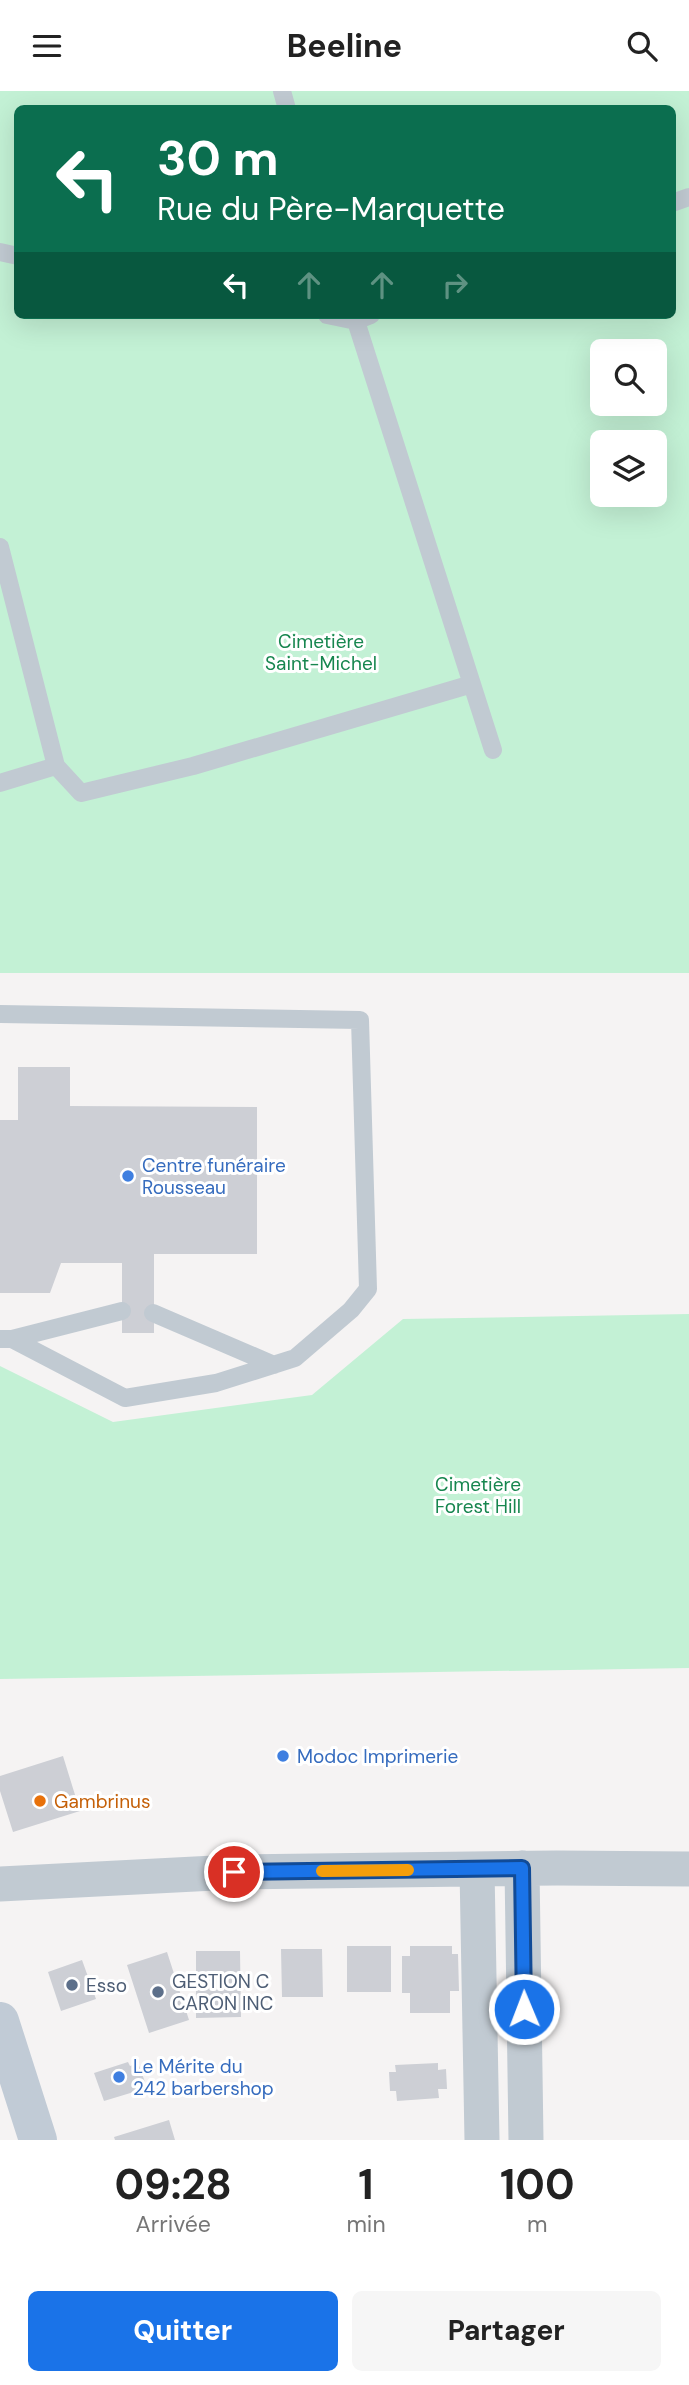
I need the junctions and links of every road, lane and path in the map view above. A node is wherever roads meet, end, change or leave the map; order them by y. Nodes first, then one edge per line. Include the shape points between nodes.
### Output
1 (361, 319) edge
2 (0, 547) edge
3 (472, 684) junction
4 (494, 750) dead end
5 (57, 766) junction
6 (0, 783) edge
7 (0, 1014) edge
8 (122, 1311) dead end
9 (153, 1313) dead end
10 (6, 1339) edge
11 (274, 1364) junction
12 (522, 1868) junction
13 (477, 1869) junction
14 (689, 1869) edge
15 (0, 1884) edge
16 (0, 2021) edge
17 (38, 2140) edge
18 (481, 2140) edge
19 (526, 2140) edge

1 - 3 lane
2 - 5 lane
3 - 4 lane
3 - 5 lane via 193,766 81,793
5 - 6 lane
7 - 11 lane via 360,1020 368,1289 351,1310 295,1358
8 - 10 lane
9 - 11 lane
10 - 11 lane via 125,1398 216,1383
12 - 13 street
12 - 14 street
12 - 19 street
13 - 15 street via 234,1872
13 - 18 street
16 - 17 main road

